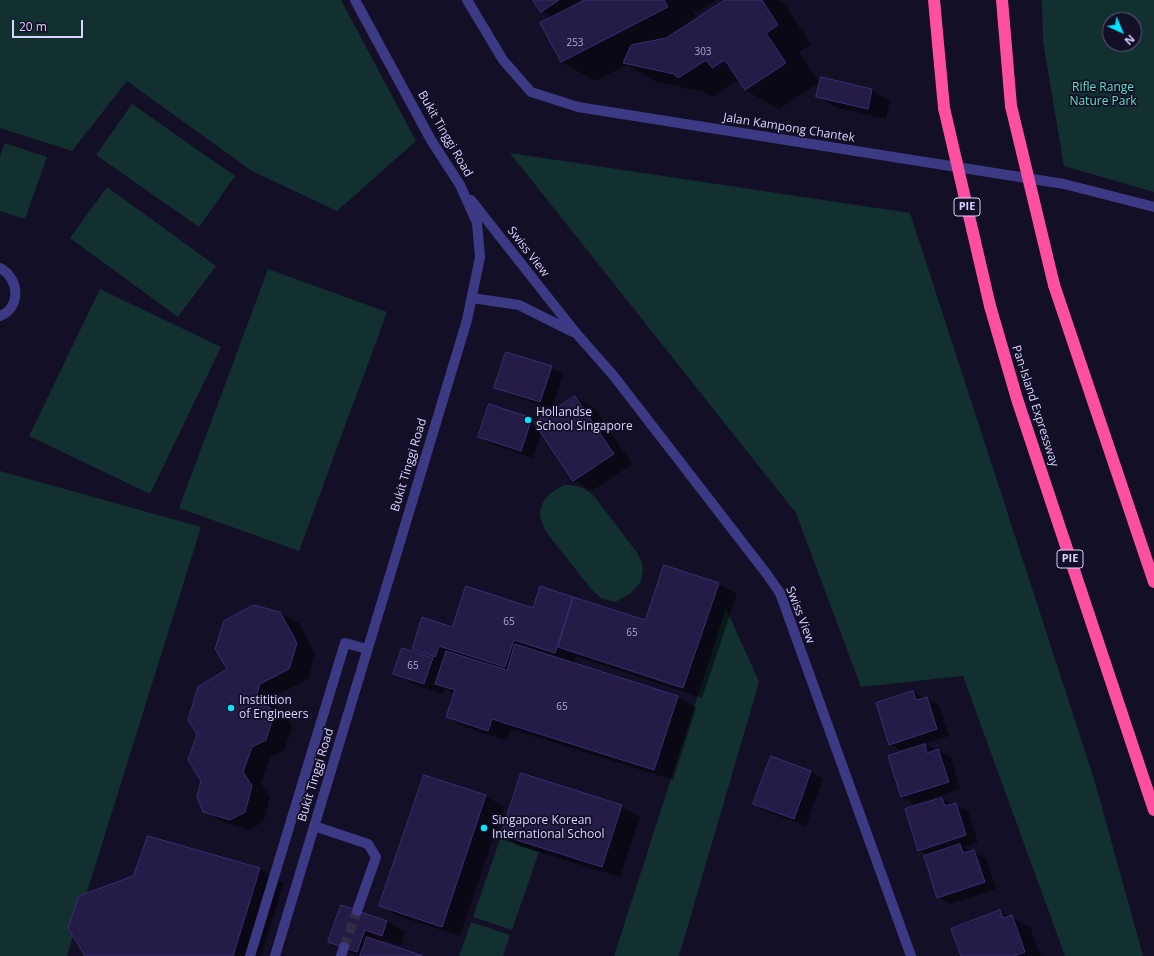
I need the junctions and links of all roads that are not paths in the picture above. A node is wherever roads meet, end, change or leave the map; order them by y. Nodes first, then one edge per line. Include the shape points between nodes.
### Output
1 (355, 0) edge
2 (467, 0) edge
3 (934, 0) edge
4 (1002, 0) edge
5 (460, 185) junction
6 (1154, 207) edge
7 (0, 268) edge
8 (472, 298) junction
9 (0, 316) edge
10 (576, 333) junction
11 (1154, 582) edge
12 (367, 649) junction
13 (1154, 810) edge
14 (314, 826) junction
15 (357, 911) tunnel mouth
16 (250, 956) edge
17 (275, 956) edge
18 (911, 956) edge

1 - 5 street, Bukit Tinggi Road via 431,140
2 - 6 street, Jalan Kampong Chantek via 503,60 531,92 578,107 1064,184
3 - 13 highway, Pan-Island Expressway / PIE, bridge via 944,108 990,306 1017,399
4 - 11 highway, bridge via 1011,106 1054,285
5 - 8 street, Bukit Tinggi Road via 477,223 480,257
5 - 10 street, Swiss View
7 - 9 street via 13,279 16,289 10,309
8 - 10 street, Swiss View via 519,305
8 - 12 street, Bukit Tinggi Road
10 - 18 street, Swiss View via 618,380 780,593
12 - 14 street, Bukit Tinggi Road
12 - 16 street via 345,642
14 - 15 street via 368,844 376,857
14 - 17 street, Bukit Tinggi Road

